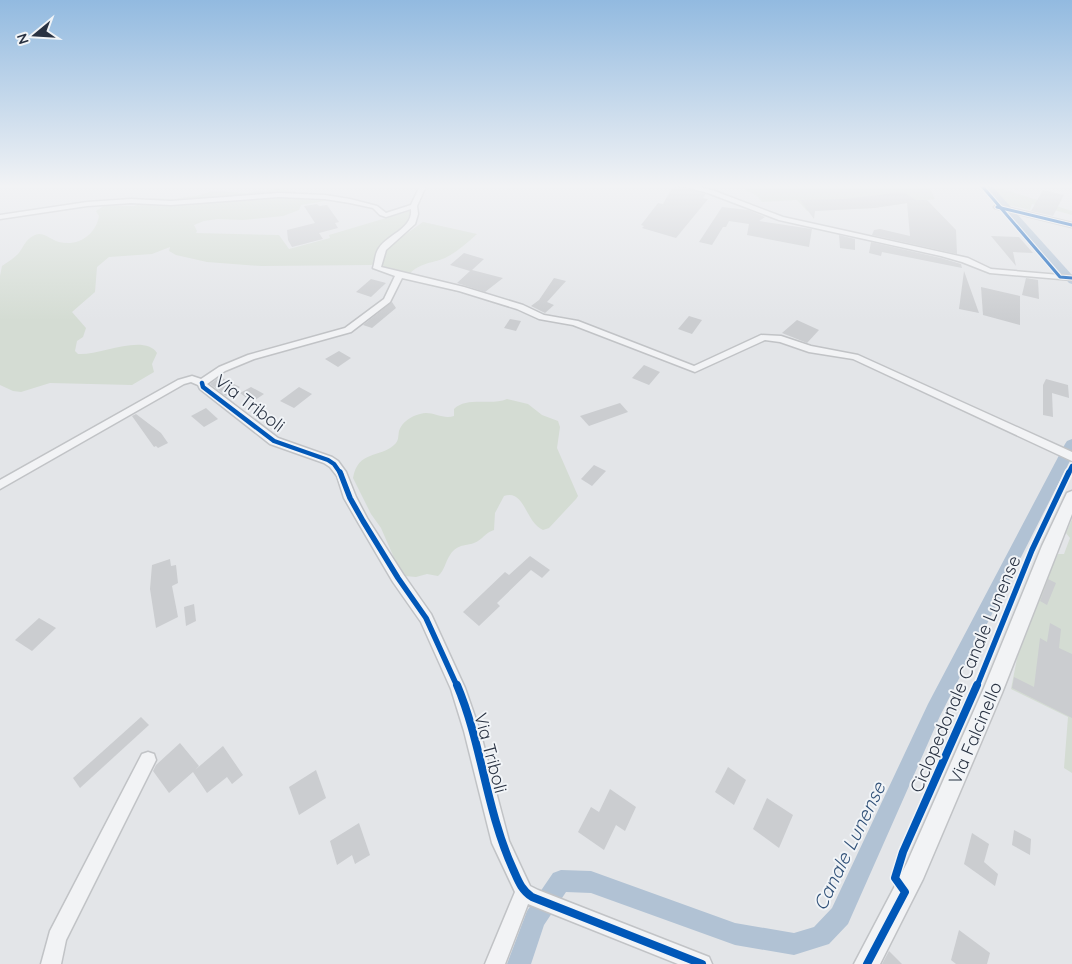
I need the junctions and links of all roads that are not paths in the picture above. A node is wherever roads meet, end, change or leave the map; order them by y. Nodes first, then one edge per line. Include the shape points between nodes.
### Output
1 (404, 231) edge
2 (836, 231) edge
3 (400, 275) junction
4 (1072, 278) edge
5 (202, 383) junction
6 (1072, 457) edge
7 (0, 485) edge
8 (1072, 497) edge
9 (148, 760) dead end
10 (528, 894) junction
11 (51, 964) edge
12 (495, 964) edge
13 (702, 964) edge
14 (867, 964) edge

1 - 3 street via 382,249 377,268
2 - 4 street via 941,254 1002,272
3 - 5 street, Via Triboli via 387,300 348,330 251,356 222,369
3 - 6 street via 520,307 542,317 575,322 695,368 764,337 782,339 809,350 855,357
5 - 7 street via 192,379 181,382
5 - 10 street, Via Triboli via 203,388 274,441 328,460 342,475 363,521 426,618 458,688 501,843
8 - 14 street, Via Falcinello via 919,863
9 - 11 street via 57,938
10 - 12 street
10 - 13 street

